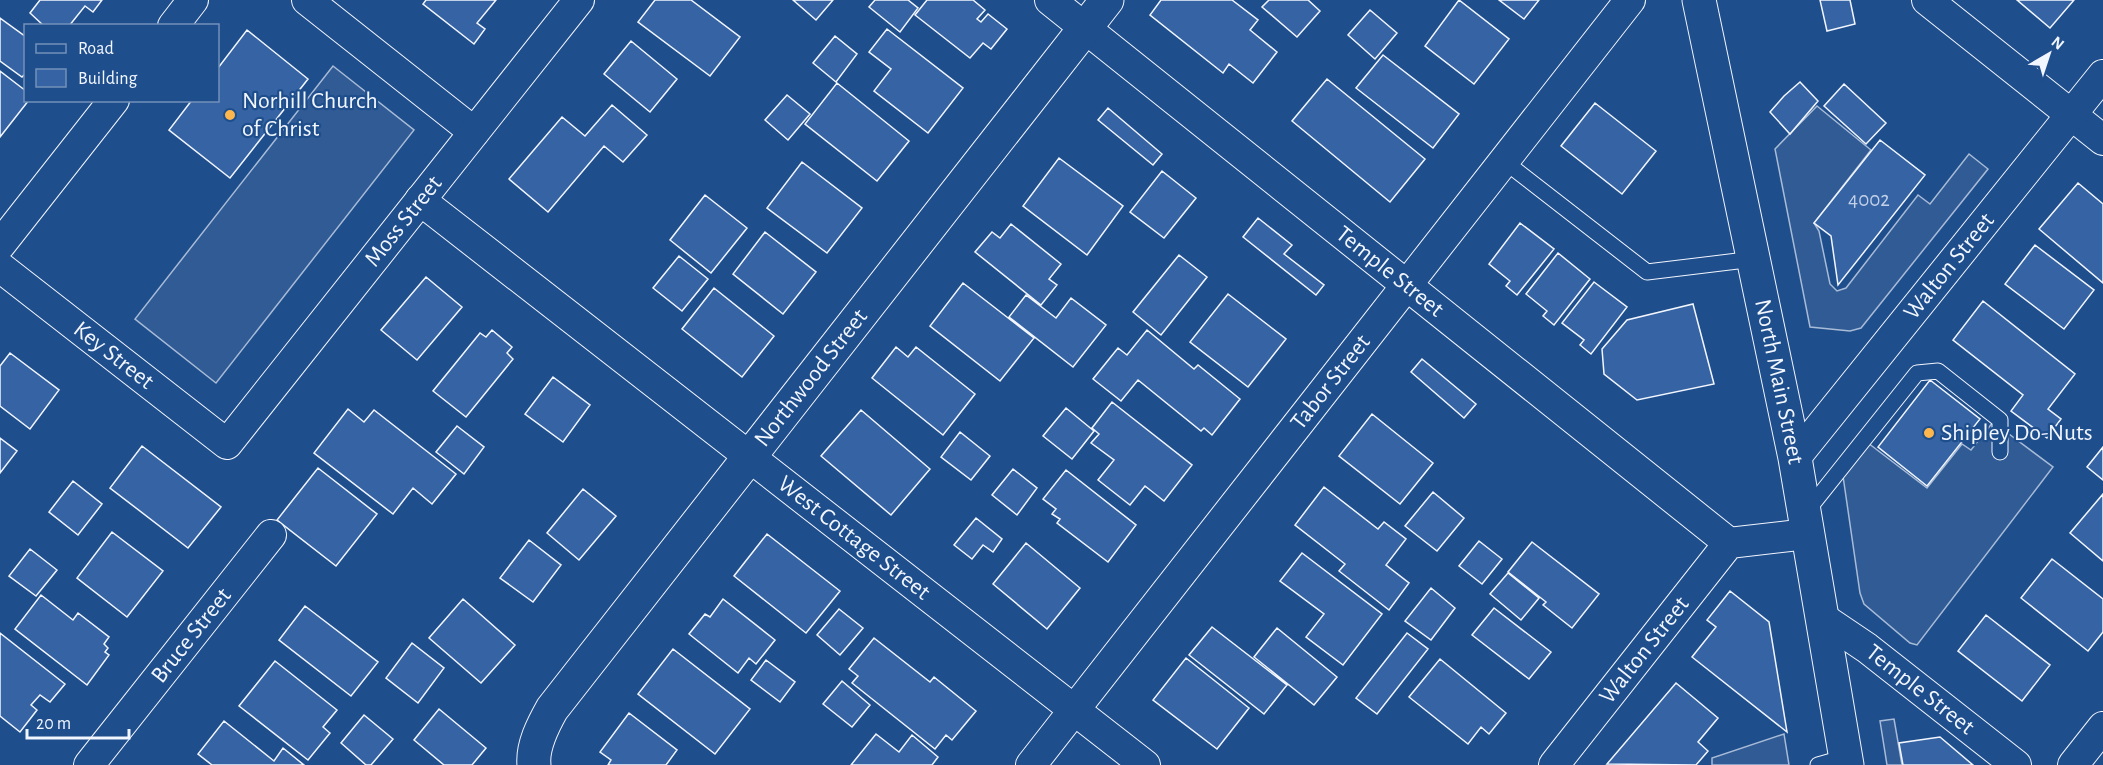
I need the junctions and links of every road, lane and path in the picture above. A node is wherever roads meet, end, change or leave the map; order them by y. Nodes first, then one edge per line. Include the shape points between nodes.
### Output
1 (193, 0) edge
2 (307, 0) edge
3 (579, 0) edge
4 (1050, 0) edge
5 (1107, 0) edge
6 (1630, 0) edge
7 (1699, 0) edge
8 (1927, 0) edge
9 (174, 24) edge
10 (1085, 28) junction
11 (2103, 75) edge
12 (112, 102) edge
13 (2072, 115) junction
14 (474, 132) junction
15 (2103, 140) edge
16 (1504, 161) junction
17 (420, 200) junction
18 (0, 245) edge
19 (1754, 259) junction
20 (0, 267) edge
21 (1407, 285) junction
22 (227, 444) joint
23 (2000, 452) dead end
24 (750, 458) junction
25 (1795, 458) junction
26 (1806, 524) junction
27 (271, 535) dead end
28 (1729, 543) junction
29 (1821, 617) junction
30 (1074, 710) junction
31 (2103, 727) edge
32 (1837, 762) edge
33 (89, 765) edge
34 (534, 765) edge
35 (1031, 765) edge
36 (1145, 765) edge
37 (1554, 765) edge
38 (2016, 765) edge
39 (2073, 765) edge

1 - 9 street
2 - 14 street
3 - 14 street, Moss Street
4 - 10 street, Temple Street
5 - 10 street, Northwood Street
6 - 16 street, Tabor Street
7 - 19 street, North Main Street
8 - 13 street
10 - 21 street, Temple Street
10 - 24 street, Northwood Street
11 - 13 street, Walton Street
12 - 18 street
13 - 15 street
13 - 25 street, Walton Street
14 - 17 street, Moss Street
16 - 19 lane via 1647,272
16 - 21 street, Tabor Street
17 - 22 street, Moss Street
17 - 24 street, West Cottage Street
19 - 25 street, North Main Street
20 - 22 street, Key Street
21 - 28 street, Temple Street
21 - 30 street, Tabor Street
23 - 26 lane via 2000,420 1938,371 1917,373
24 - 30 street, West Cottage Street
24 - 34 street, Northwood Street via 552,709 540,732
25 - 26 street, North Main Street
26 - 28 street
26 - 29 street, North Main Street
27 - 33 street, Bruce Street
28 - 37 street, Walton Street
29 - 32 street, North Main Street
29 - 38 street, Temple Street via 1867,648
30 - 35 street, Tabor Street
30 - 36 street, West Cottage Street
31 - 39 street

